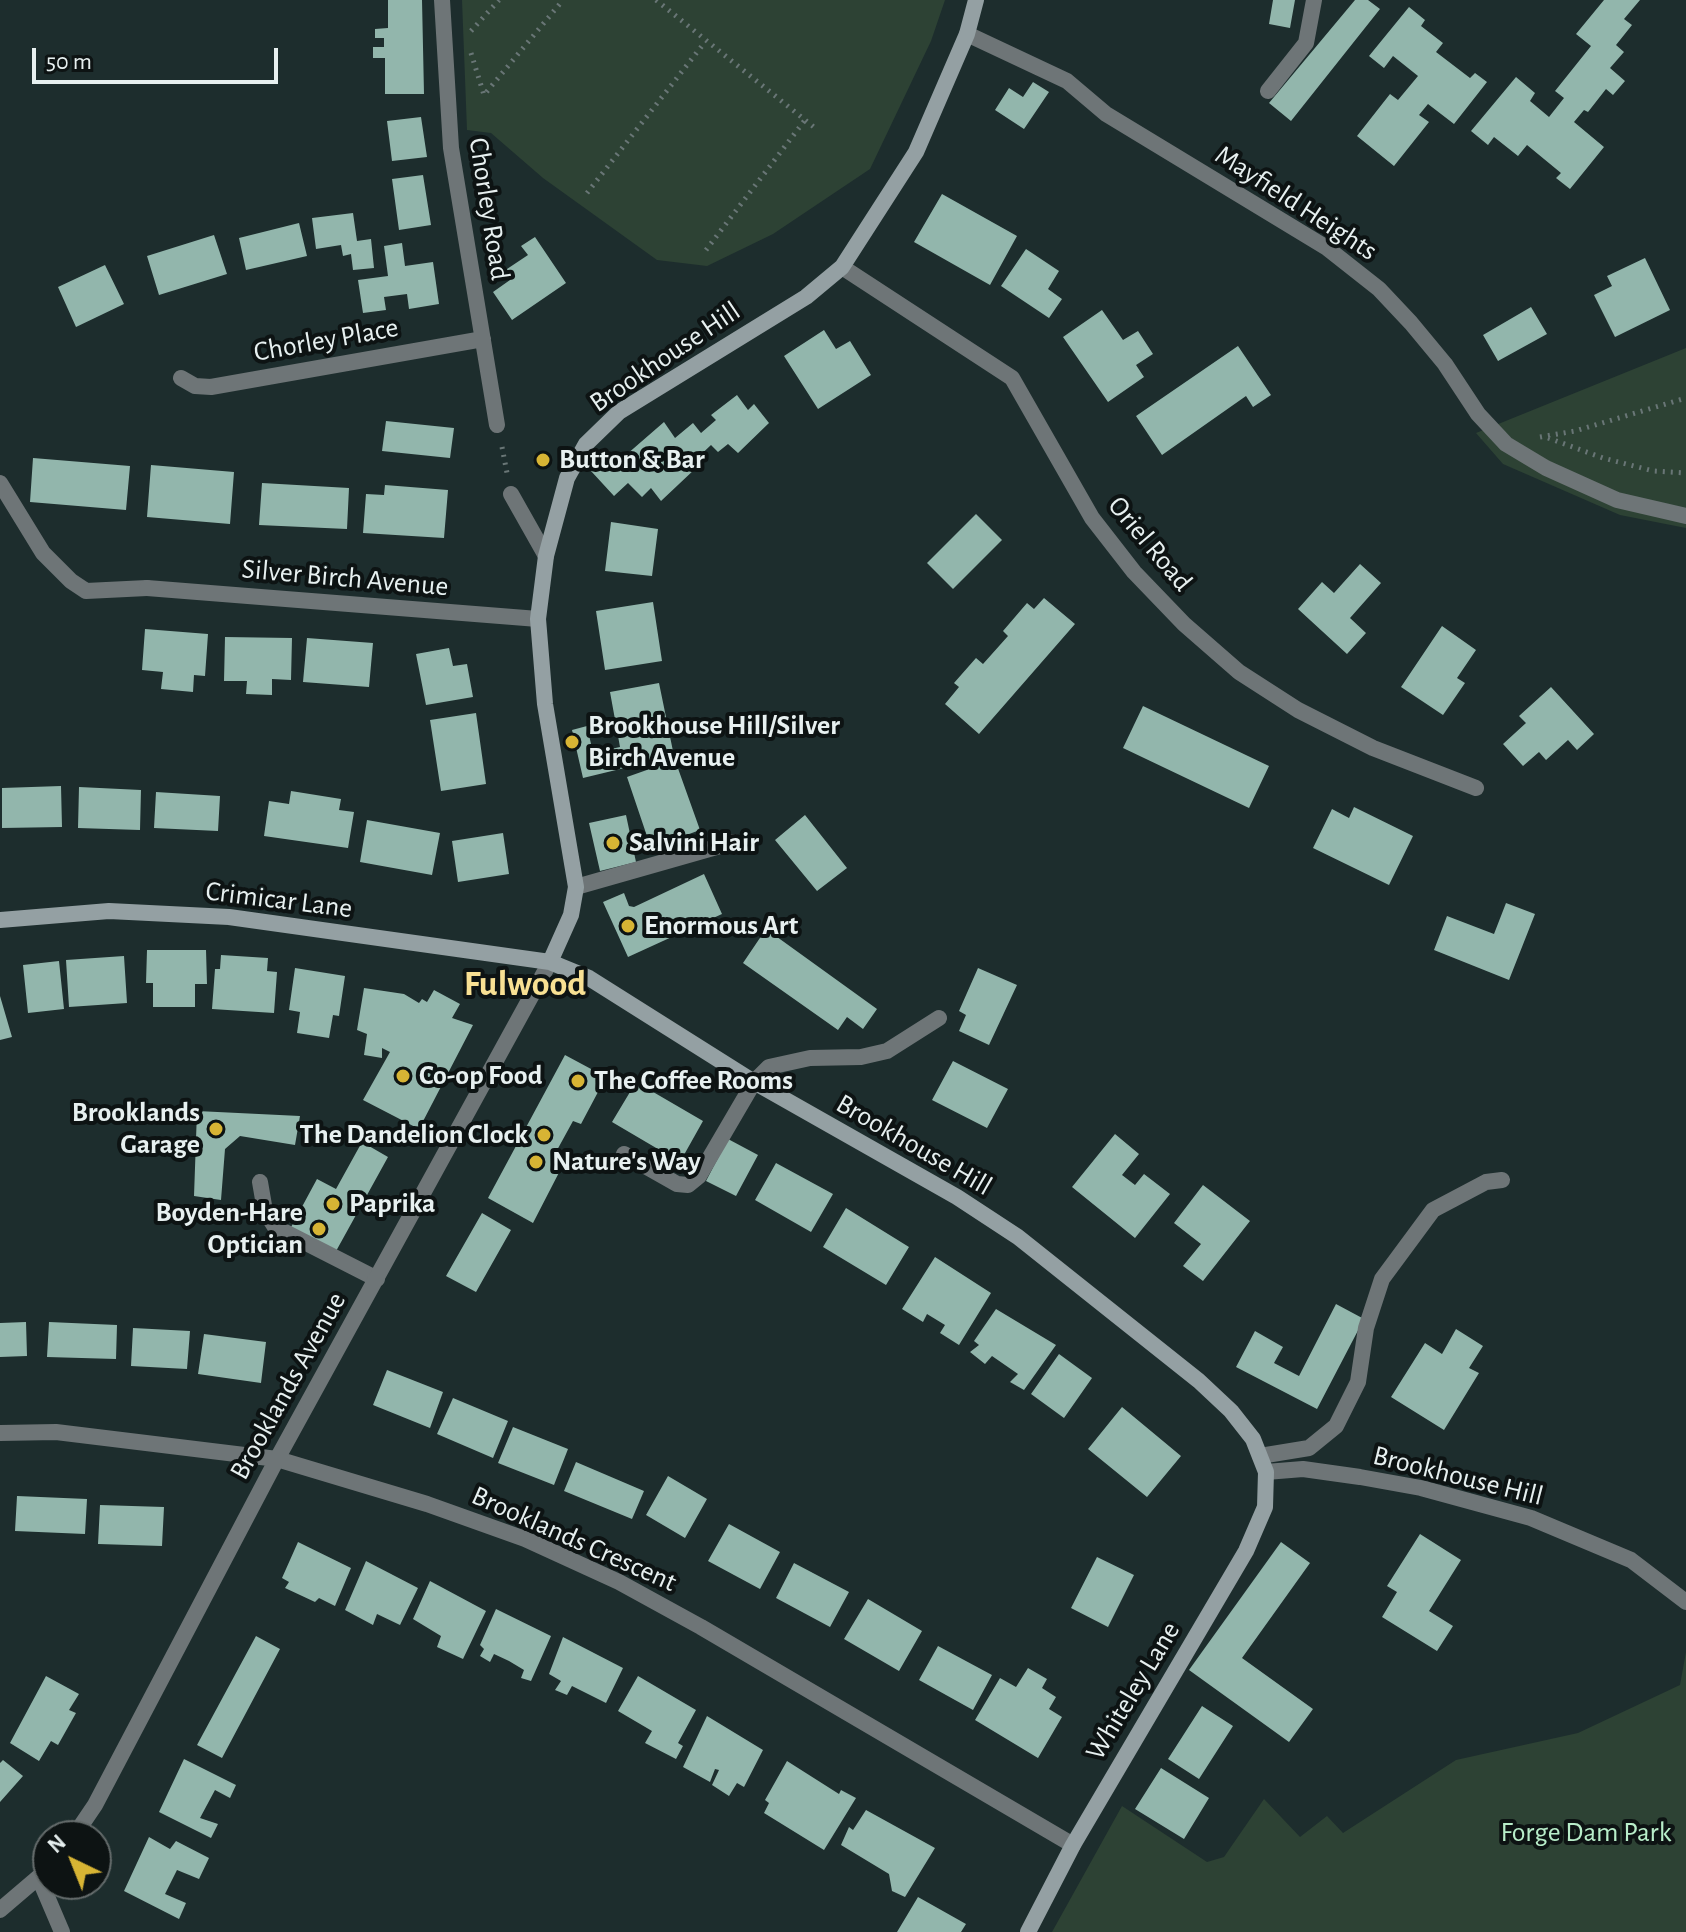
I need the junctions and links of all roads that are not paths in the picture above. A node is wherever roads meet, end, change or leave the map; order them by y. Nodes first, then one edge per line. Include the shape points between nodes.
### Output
1 (442, 0) edge
2 (976, 0) edge
3 (1314, 0) edge
4 (967, 34) junction
5 (1268, 91) dead end
6 (842, 267) junction
7 (483, 339) junction
8 (181, 378) dead end
9 (497, 425) road end
10 (0, 483) edge
11 (511, 494) road end
12 (1686, 516) edge
13 (546, 556) junction
14 (538, 619) junction
15 (1476, 788) dead end
16 (734, 842) dead end
17 (576, 887) junction
18 (0, 920) edge
19 (550, 962) junction
20 (939, 1018) dead end
21 (754, 1082) junction
22 (624, 1154) dead end
23 (1502, 1180) dead end
24 (260, 1182) dead end
25 (377, 1279) junction
26 (0, 1433) edge
27 (277, 1459) junction
28 (1263, 1464) junction
29 (1686, 1602) edge
30 (85, 1820) edge
31 (1073, 1845) junction
32 (32, 1884) edge
33 (52, 1900) edge
34 (0, 1910) edge
35 (62, 1932) edge
36 (1028, 1932) edge

1 - 7 street, Chorley Road via 451,148
2 - 4 street, Brookhouse Hill
3 - 5 street via 1306,43
4 - 6 street, Brookhouse Hill via 916,152
4 - 12 street, Mayfield Heights via 1067,81 1106,114 1327,248 1379,289 1411,323 1506,444 1617,500
6 - 13 street, Brookhouse Hill via 806,297 619,412 586,444 567,478
6 - 15 street, Oriel Road via 1012,378 1092,518 1134,572 1239,672 1373,748
7 - 8 street, Chorley Place via 211,387
7 - 9 street, Chorley Road
10 - 14 street, Silver Birch Avenue via 43,553 86,591 147,588
11 - 13 street
13 - 14 street, Brookhouse Hill
14 - 17 street, Brookhouse Hill via 545,704
16 - 17 street
17 - 19 street, Brookhouse Hill via 571,915
18 - 19 street, Crimicar Lane via 109,911 229,917
19 - 21 street, Brookhouse Hill via 630,1000
19 - 25 street, Brooklands Avenue
20 - 21 street via 887,1051 784,1062 769,1067
21 - 22 street via 699,1176 688,1185
21 - 28 street, Brookhouse Hill via 1018,1237 1199,1381 1253,1439
23 - 28 street via 1486,1182 1433,1210 1382,1279 1366,1328 1358,1382 1336,1426 1309,1448
24 - 25 street via 265,1211 275,1227
25 - 27 street, Brooklands Avenue
26 - 27 street, Brooklands Crescent via 56,1432
27 - 30 street, Brooklands Avenue
27 - 31 street, Brooklands Crescent via 525,1539 619,1582
28 - 29 street, Brookhouse Hill via 1421,1488 1531,1518 1631,1560
28 - 31 street, Whiteley Lane via 1265,1507 1246,1551
31 - 36 street, Whiteley Lane
32 - 34 street
33 - 35 street

